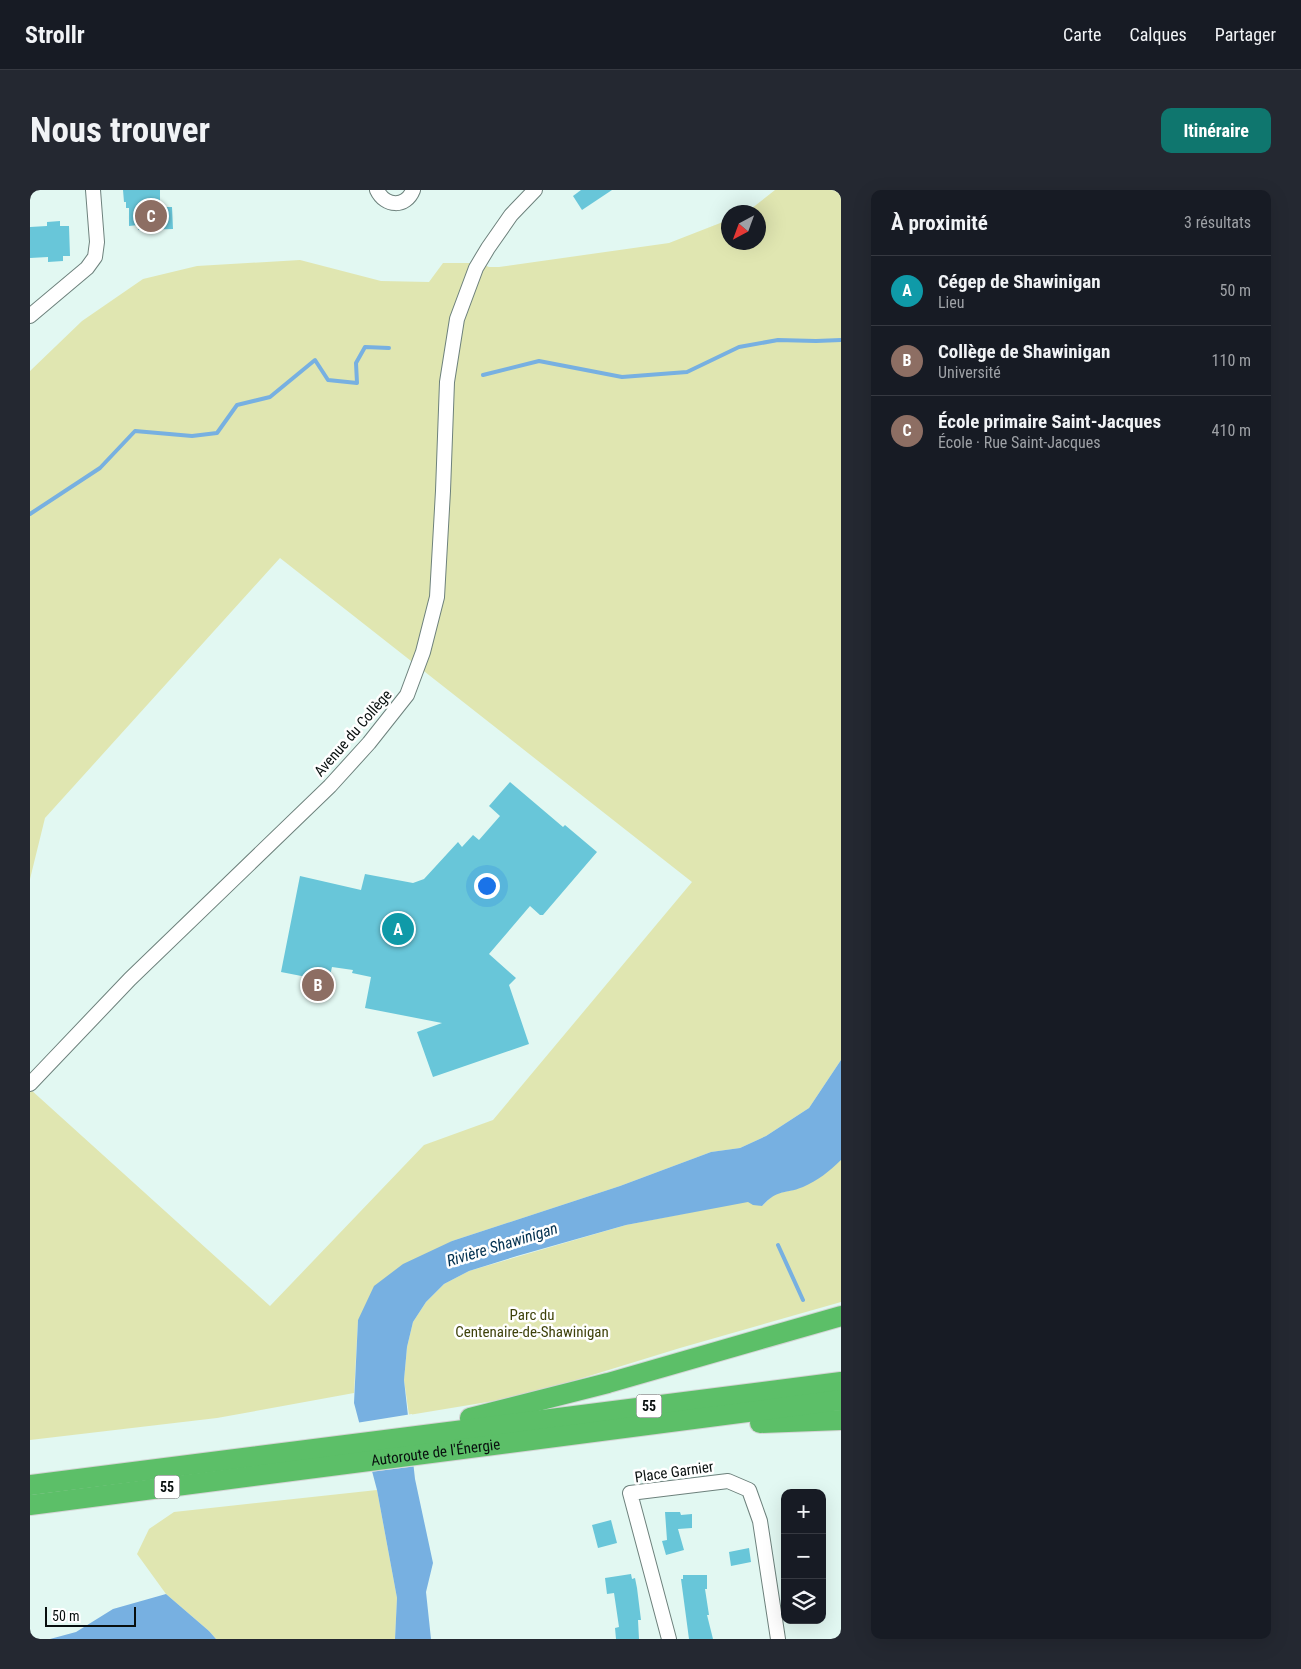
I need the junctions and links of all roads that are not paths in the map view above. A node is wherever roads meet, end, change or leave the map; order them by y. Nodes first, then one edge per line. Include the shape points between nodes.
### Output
1 (93, 190) edge
2 (377, 190) edge
3 (414, 190) edge
4 (535, 190) edge
5 (30, 316) edge
6 (30, 1084) edge
7 (841, 1316) edge
8 (841, 1382) edge
9 (841, 1400) edge
10 (841, 1420) edge
11 (645, 1426) junction
12 (469, 1432) junction
13 (303, 1459) junction
14 (30, 1485) edge
15 (30, 1505) edge
16 (669, 1639) edge
17 (778, 1639) edge

1 - 5 street via 95,257
2 - 3 street via 385,201 397,204
4 - 6 street, Avenue du Collège via 511,215 488,248 476,268 457,318 447,382 437,597 408,695 330,786 130,979
7 - 12 highway via 608,1383
8 - 12 highway, Autoroute de l'Énergie / 55
9 - 11 highway, Autoroute de l'Énergie / 55
10 - 11 highway
11 - 12 highway, Autoroute de l'Énergie / 55
12 - 13 highway, Autoroute de l'Énergie / 55
12 - 13 highway, Autoroute de l'Énergie / 55 via 398,1438
13 - 14 highway, Autoroute de l'Énergie / 55
13 - 15 highway, Autoroute de l'Énergie / 55
16 - 17 street, Place Garnier via 630,1493 728,1481 749,1490 760,1521

